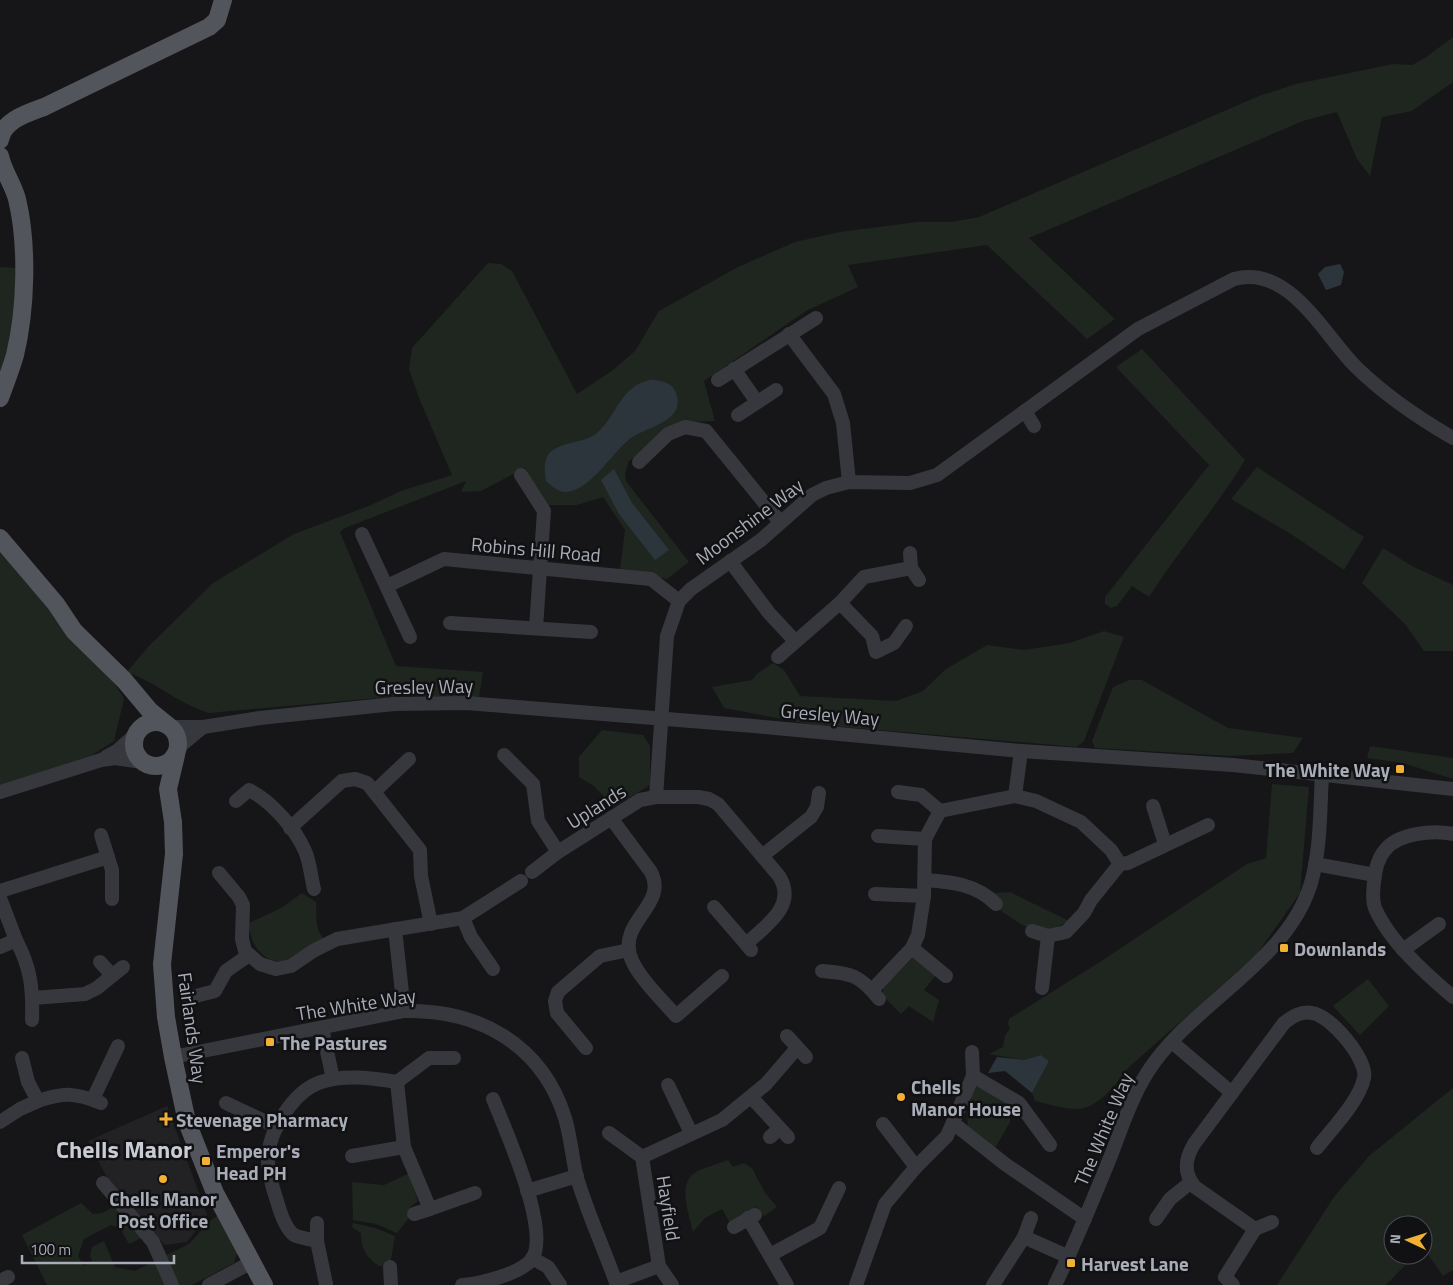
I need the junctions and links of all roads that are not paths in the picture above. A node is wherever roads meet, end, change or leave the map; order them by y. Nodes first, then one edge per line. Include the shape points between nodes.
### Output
1 (223, 0) edge
2 (0, 140) edge
3 (0, 156) edge
4 (816, 318) dead end
5 (789, 334) junction
6 (734, 369) junction
7 (718, 380) dead end
8 (776, 390) dead end
9 (0, 398) edge
10 (757, 402) junction
11 (1025, 411) junction
12 (738, 415) dead end
13 (1034, 426) dead end
14 (1453, 438) edge
15 (640, 462) dead end
16 (521, 475) dead end
17 (848, 482) junction
18 (780, 522) junction
19 (362, 534) dead end
20 (0, 538) edge
21 (910, 553) dead end
22 (730, 561) junction
23 (542, 567) junction
24 (386, 586) junction
25 (679, 601) junction
26 (840, 603) junction
27 (450, 623) dead end
28 (906, 626) dead end
29 (536, 628) junction
30 (591, 632) dead end
31 (410, 637) dead end
32 (795, 641) junction
33 (778, 657) dead end
34 (136, 697) junction
35 (661, 718) junction
36 (169, 725) junction
37 (203, 727) junction
38 (137, 732) junction
39 (177, 751) junction
40 (1021, 751) junction
41 (504, 755) dead end
42 (409, 759) dead end
43 (101, 760) junction
44 (145, 763) junction
45 (1322, 774) junction
46 (168, 789) junction
47 (1453, 789) edge
48 (375, 791) junction
49 (0, 792) edge
50 (898, 792) dead end
51 (820, 793) dead end
52 (1015, 796) junction
53 (656, 797) junction
54 (236, 801) dead end
55 (1151, 809) dead end
56 (940, 811) junction
57 (611, 818) junction
58 (1209, 826) dead end
59 (290, 828) junction
60 (1453, 834) edge
61 (101, 835) dead end
62 (878, 836) dead end
63 (925, 839) junction
64 (1165, 844) junction
65 (558, 852) junction
66 (762, 856) junction
67 (108, 857) junction
68 (1120, 864) junction
69 (1315, 864) junction
70 (532, 872) dead end
71 (219, 873) dead end
72 (1375, 875) junction
73 (925, 880) junction
74 (520, 881) dead end
75 (314, 890) dead end
76 (0, 891) edge
77 (875, 894) dead end
78 (924, 896) junction
79 (0, 898) edge
80 (112, 899) dead end
81 (996, 904) dead end
82 (714, 906) dead end
83 (463, 918) junction
84 (431, 924) junction
85 (1439, 924) dead end
86 (395, 930) junction
87 (1032, 931) dead end
88 (1048, 936) junction
89 (16, 940) junction
90 (0, 947) edge
91 (912, 948) junction
92 (628, 950) junction
93 (1403, 950) junction
94 (249, 955) junction
95 (100, 962) dead end
96 (493, 968) dead end
97 (822, 971) dead end
98 (722, 976) dead end
99 (946, 976) dead end
100 (1042, 988) dead end
101 (1453, 997) edge
102 (33, 998) junction
103 (188, 998) dead end
104 (404, 1010) junction
105 (32, 1020) dead end
106 (322, 1028) junction
107 (787, 1036) dead end
108 (1173, 1042) junction
109 (118, 1046) dead end
110 (586, 1048) dead end
111 (972, 1052) dead end
112 (173, 1057) junction
113 (22, 1058) dead end
114 (454, 1058) dead end
115 (973, 1076) junction
116 (333, 1078) junction
117 (397, 1082) junction
118 (668, 1094) dead end
119 (1232, 1094) junction
120 (751, 1097) junction
121 (493, 1099) dead end
122 (38, 1101) junction
123 (226, 1103) dead end
124 (0, 1122) edge
125 (953, 1123) junction
126 (883, 1124) dead end
127 (277, 1127) junction
128 (609, 1133) dead end
129 (691, 1133) junction
130 (779, 1135) dead end
131 (1050, 1144) dead end
132 (404, 1147) junction
133 (1317, 1148) dead end
134 (352, 1156) dead end
135 (642, 1157) junction
136 (916, 1167) junction
137 (577, 1176) junction
138 (1190, 1182) junction
139 (103, 1183) dead end
140 (840, 1188) dead end
141 (527, 1191) junction
142 (475, 1193) dead end
143 (430, 1208) junction
144 (414, 1214) dead end
145 (1031, 1218) dead end
146 (1085, 1219) junction
147 (1156, 1219) dead end
148 (1272, 1222) dead end
149 (317, 1223) dead end
150 (734, 1227) dead end
151 (1255, 1229) junction
152 (1024, 1237) junction
153 (317, 1241) junction
154 (770, 1255) junction
155 (1069, 1257) junction
156 (532, 1258) junction
157 (252, 1262) junction
158 (659, 1266) junction
159 (390, 1267) dead end
160 (616, 1283) edge
161 (326, 1284) edge
162 (172, 1285) edge
163 (209, 1285) edge
164 (264, 1285) edge
165 (390, 1285) edge
166 (462, 1285) edge
167 (474, 1285) edge
168 (560, 1285) edge
169 (672, 1285) edge
170 (787, 1285) edge
171 (856, 1285) edge
172 (993, 1285) edge
173 (1055, 1285) edge
174 (1233, 1285) edge

1 - 2 main road via 217,20 210,27 16,118
3 - 9 main road via 16,197 24,263 15,355
4 - 5 street
5 - 6 street
5 - 17 street via 834,394 843,423
6 - 7 street
6 - 10 street
8 - 10 street
10 - 12 street
11 - 13 street
11 - 14 street via 1138,329 1244,276 1275,282 1302,303 1336,347 1358,369
11 - 17 street, Moonshine Way via 938,475 910,483
15 - 18 street via 668,434 685,427 706,431
16 - 23 street via 544,511
17 - 18 street, Moonshine Way via 812,495
18 - 22 street, Moonshine Way via 761,540
19 - 24 street
20 - 34 main road via 41,585 74,632 124,680
21 - 26 street via 915,574 864,577
22 - 25 street, Moonshine Way
22 - 32 street via 769,613
23 - 24 street, Robins Hill Road via 444,559
23 - 25 street, Robins Hill Road via 651,579
23 - 29 street
24 - 31 street
25 - 35 street, Moonshine Way via 667,636
26 - 28 street via 872,636 876,652 894,643
26 - 32 street
27 - 29 street
29 - 30 street
32 - 33 street
34 - 36 main road
34 - 38 main road
35 - 37 street, Gresley Way via 466,703 394,704
35 - 40 street, Gresley Way
35 - 53 street, Uplands
36 - 37 street, Gresley Way
36 - 38 main road via 158,721 148,723
36 - 39 main road via 178,736
37 - 39 street
38 - 43 street via 117,751
38 - 44 main road via 135,752
39 - 44 main road via 165,764
39 - 46 main road, Fairlands Way
40 - 45 street, Gresley Way
40 - 52 street
41 - 65 street, Uplands via 520,761 533,784 538,821
42 - 48 street
43 - 44 street via 115,758
43 - 49 street
44 - 46 main road
45 - 47 street, Gresley Way
45 - 69 street, The White Way
46 - 112 main road, Fairlands Way via 174,854 163,981
48 - 59 street via 355,779 342,781
48 - 84 street via 420,850 421,876
50 - 56 street via 921,795
51 - 66 street via 811,817
52 - 56 street
52 - 68 street via 1073,817 1111,850
53 - 57 street, Uplands via 640,800
53 - 66 street, Uplands via 714,800
54 - 59 street via 249,790
55 - 64 street
56 - 63 street
57 - 65 street, Uplands
57 - 92 street via 648,867 655,882 652,899 630,931
58 - 64 street
59 - 75 street via 305,851
60 - 72 street via 1432,833 1395,841 1379,859
61 - 67 street
62 - 63 street
63 - 73 street
64 - 68 street
65 - 70 street, Uplands
66 - 82 street, Uplands via 783,881 785,897 779,914 748,947
67 - 76 street
67 - 80 street via 112,870
68 - 88 street via 1066,932
69 - 72 street
69 - 108 street, The White Way via 1302,905 1284,934
71 - 94 street via 242,901 242,939
72 - 93 street via 1375,908
73 - 78 street
73 - 81 street via 989,889
74 - 83 street
77 - 78 street
78 - 91 street via 919,929
79 - 89 street
83 - 84 street
83 - 96 street
84 - 86 street
85 - 93 street
86 - 94 street via 337,940 291,966 281,968 265,967
86 - 104 street
87 - 88 street
88 - 100 street via 1039,969
89 - 90 street
89 - 102 street via 27,961
91 - 97 street via 876,994 850,973
91 - 99 street
92 - 98 street via 632,962 676,1016
92 - 110 street via 600,956 558,992 557,1013
93 - 101 street
94 - 103 street via 226,971 215,991
95 - 102 street via 117,971 97,988 85,994
102 - 105 street
104 - 106 street, The White Way
104 - 137 street, The White Way via 462,1016 493,1028 530,1058 560,1105
106 - 112 street, The White Way
106 - 116 street
107 - 120 street, Hayfield via 801,1052
108 - 119 street
108 - 146 street, The White Way via 1155,1061 1140,1085
109 - 122 street via 97,1101 78,1094 57,1094
111 - 115 street
112 - 157 main road, Fairlands Way via 190,1128 216,1193
113 - 122 street via 28,1082
114 - 117 street via 429,1058
115 - 125 street
115 - 131 street via 1019,1103
116 - 117 street
116 - 127 street via 302,1092
117 - 132 street
118 - 129 street
119 - 133 street via 1284,1023 1303,1013 1325,1017 1360,1057 1364,1077 1358,1094
119 - 138 street via 1187,1156 1186,1172
120 - 129 street, Hayfield via 722,1120
120 - 130 street
121 - 141 street
122 - 124 street
123 - 127 street
125 - 136 street via 947,1136
125 - 146 street via 1005,1164
126 - 136 street
127 - 153 street via 268,1160 282,1217 294,1235
128 - 135 street, Hayfield via 624,1137
129 - 135 street, Hayfield
132 - 134 street
132 - 143 street
135 - 158 street, Hayfield
136 - 171 street via 885,1204
137 - 141 street
137 - 160 street, The White Way
138 - 147 street via 1170,1200
138 - 151 street
139 - 162 street via 153,1242
140 - 154 street via 820,1228
141 - 156 street via 536,1233
142 - 143 street
143 - 144 street
145 - 152 street
146 - 155 street, The White Way
148 - 151 street
149 - 153 street
150 - 154 street via 752,1216
151 - 174 street via 1224,1277
152 - 155 street
152 - 172 street
153 - 161 street
154 - 170 street
155 - 173 street, The White Way
156 - 167 street via 519,1269
156 - 168 street via 548,1267
157 - 163 street
157 - 164 main road, Fairlands Way
158 - 160 street, Hayfield
158 - 169 street, Hayfield
159 - 165 street
166 - 167 street

